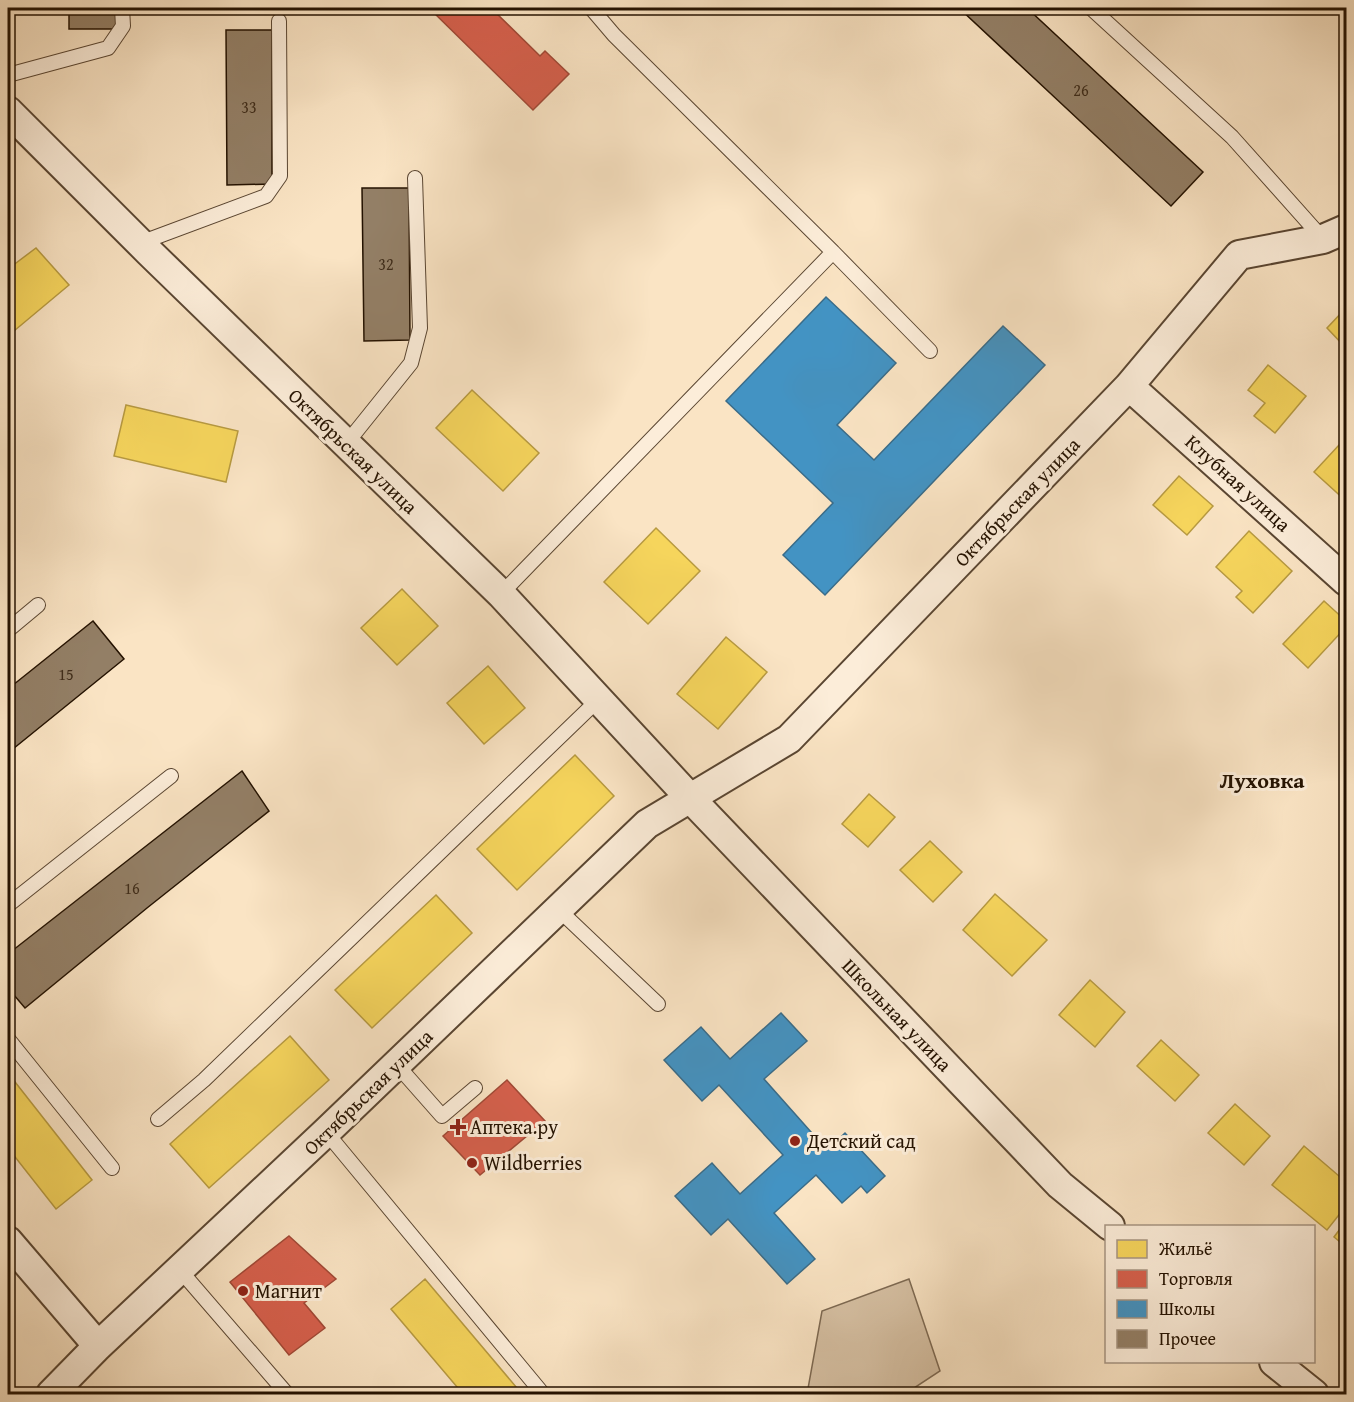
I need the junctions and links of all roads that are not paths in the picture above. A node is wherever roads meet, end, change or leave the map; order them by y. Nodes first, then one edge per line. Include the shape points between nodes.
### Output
1 (122, 8) edge
2 (591, 8) edge
3 (1092, 8) edge
4 (279, 21) dead end
5 (8, 75) edge
6 (8, 111) edge
7 (415, 178) dead end
8 (1335, 234) edge
9 (140, 243) junction
10 (833, 252) junction
11 (930, 351) dead end
12 (1129, 386) junction
13 (346, 444) junction
14 (1347, 581) edge
15 (501, 594) junction
16 (38, 605) dead end
17 (8, 630) edge
18 (599, 699) junction
19 (171, 776) dead end
20 (690, 798) junction
21 (8, 905) edge
22 (558, 909) junction
23 (658, 1004) dead end
24 (8, 1039) edge
25 (397, 1065) junction
26 (475, 1088) dead end
27 (158, 1119) dead end
28 (327, 1132) junction
29 (112, 1168) dead end
30 (1108, 1225) edge
31 (8, 1241) edge
32 (179, 1269) junction
33 (98, 1346) junction
34 (1275, 1363) edge
35 (51, 1395) edge
36 (287, 1395) edge
37 (543, 1395) edge
38 (1314, 1395) edge

1 - 5 lane via 123,26 108,48
2 - 10 lane
3 - 8 lane
4 - 9 lane via 280,176 266,196
6 - 9 street, Октябрьская улица
7 - 13 lane via 420,328 411,363
8 - 12 street, Октябрьская улица via 1239,255
9 - 13 street, Октябрьская улица
10 - 11 lane
10 - 15 lane
12 - 14 street, Клубная улица
12 - 20 street, Октябрьская улица via 789,739
13 - 15 street, Октябрьская улица
15 - 18 street, Октябрьская улица
16 - 17 lane
18 - 20 street, Октябрьская улица
18 - 27 lane via 204,1080
19 - 21 lane
20 - 22 street, Октябрьская улица via 647,824
20 - 30 street, Школьная улица via 1060,1185
22 - 23 lane
22 - 25 street, Октябрьская улица
24 - 29 lane
25 - 26 lane via 442,1116
25 - 28 street, Октябрьская улица
28 - 32 street, Октябрьская улица
28 - 37 lane
31 - 33 street
32 - 33 street, Октябрьская улица
32 - 36 lane
33 - 35 street, Октябрьская улица
34 - 38 street

